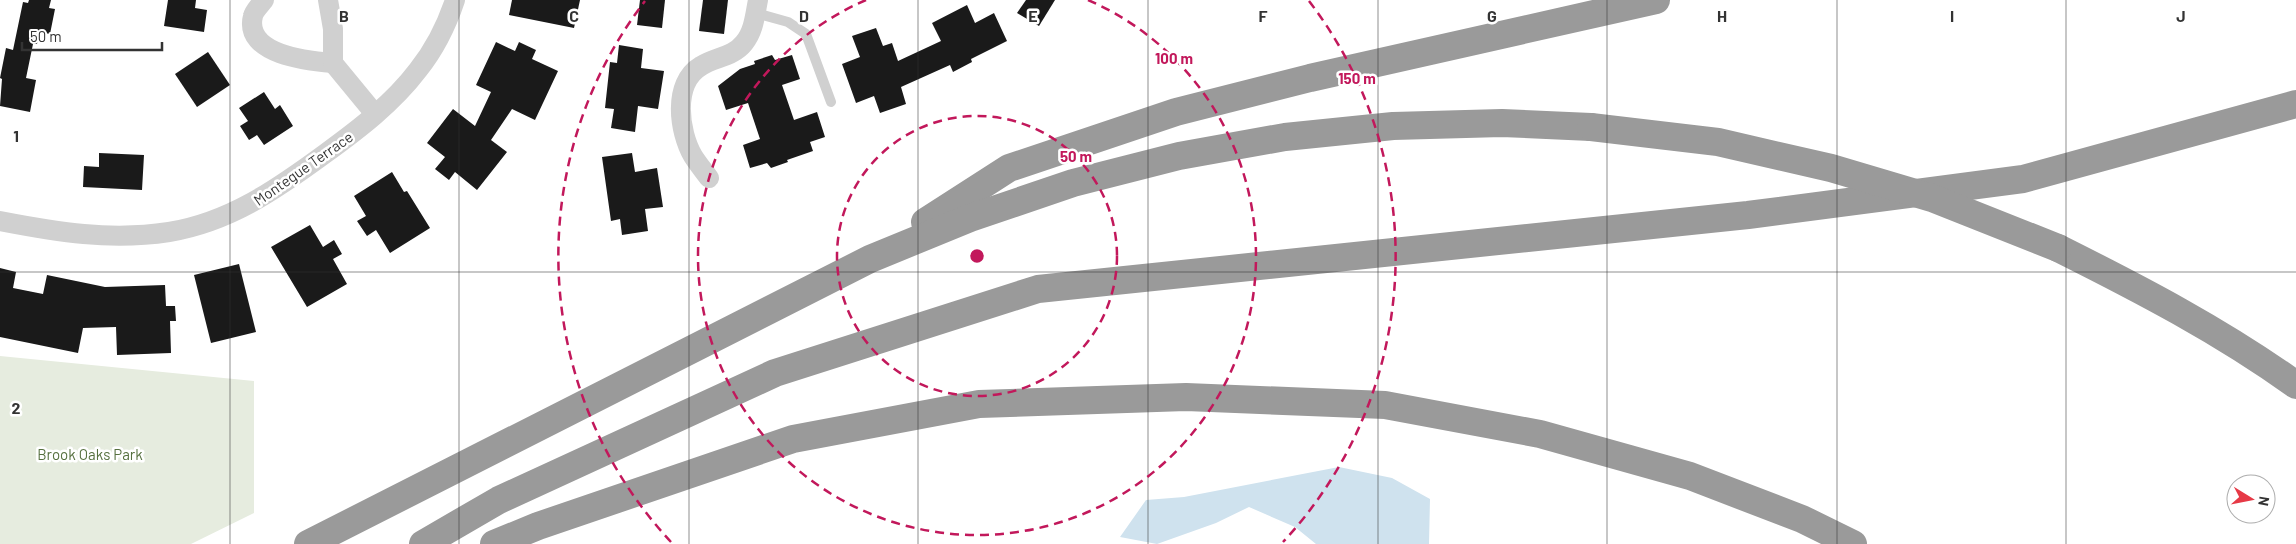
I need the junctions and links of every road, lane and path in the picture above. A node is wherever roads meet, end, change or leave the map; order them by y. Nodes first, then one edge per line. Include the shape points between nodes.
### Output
1 (264, 0) edge
2 (328, 0) edge
3 (455, 0) edge
4 (1646, 2) edge
5 (757, 6) edge
6 (333, 63) junction
7 (831, 102) dead end
8 (2296, 104) edge
9 (375, 114) junction
10 (709, 178) dead end
11 (0, 221) edge
12 (870, 259) junction
13 (2296, 385) edge
14 (308, 544) edge
15 (424, 544) edge
16 (494, 544) edge
17 (1853, 544) edge

1 - 6 street via 253,15 253,32 264,45 279,54
2 - 6 street via 333,29
3 - 9 street, Montegue Terrace via 439,37 419,69
4 - 12 highway via 1310,78 1176,112 1009,168
5 - 7 lane via 806,34
5 - 10 street via 753,28 744,43 732,53 700,66 686,81 681,98 682,128 692,155
6 - 9 street
8 - 15 highway via 2023,179 1748,215 1038,289 776,373 499,500
9 - 11 street, Montegue Terrace via 275,190 251,205 199,225 171,232 116,237 61,233
12 - 13 highway, bridge via 970,218 1055,189 1179,156 1285,136 1393,126 1502,123 1591,127 1718,142 1831,168 1932,198 2058,248 2186,314
12 - 14 highway
16 - 17 highway via 793,439 979,404 1186,397 1385,405 1540,434 1690,476 1802,519

